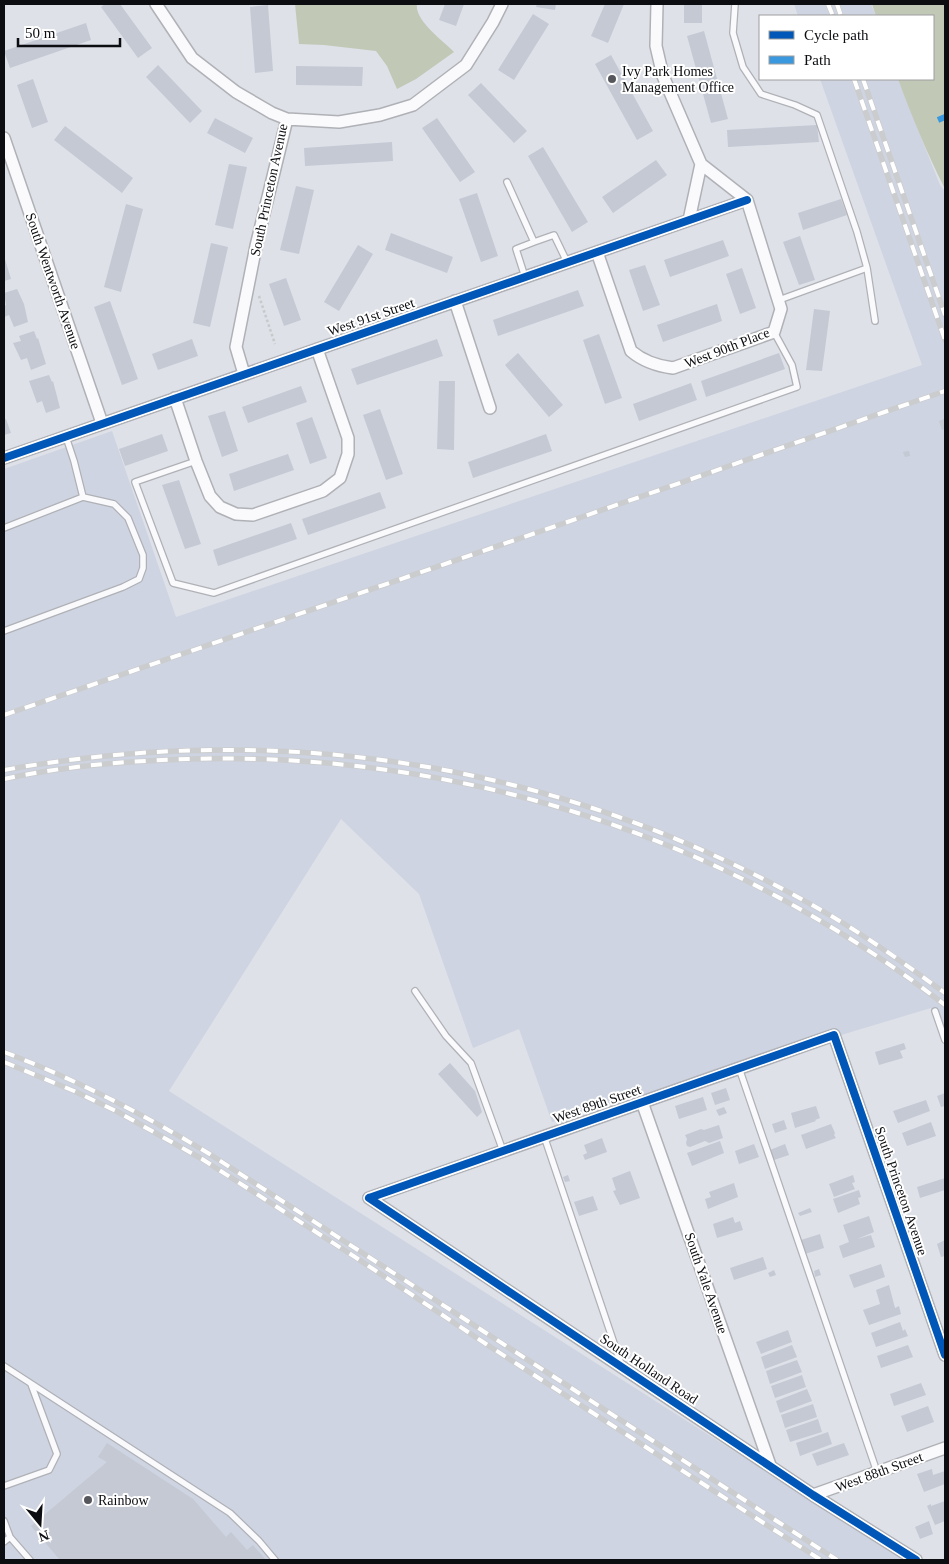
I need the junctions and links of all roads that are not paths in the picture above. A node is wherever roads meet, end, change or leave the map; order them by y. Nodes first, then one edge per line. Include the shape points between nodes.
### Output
1 (156, 4) edge
2 (502, 4) edge
3 (657, 4) edge
4 (735, 4) edge
5 (287, 118) junction
6 (4, 138) edge
7 (701, 164) junction
8 (507, 182) dead end
9 (747, 200) junction
10 (689, 220) junction
11 (534, 242) junction
12 (597, 252) junction
13 (567, 262) junction
14 (866, 268) junction
15 (525, 277) junction
16 (455, 301) junction
17 (780, 304) junction
18 (875, 321) dead end
19 (774, 332) junction
20 (317, 349) junction
21 (244, 374) junction
22 (174, 398) junction
23 (490, 408) dead end
24 (102, 423) junction
25 (66, 436) junction
26 (4, 458) edge
27 (196, 461) junction
28 (83, 497) junction
29 (4, 528) edge
30 (4, 631) edge
31 (415, 991) dead end
32 (935, 1011) dead end
33 (834, 1035) joint
34 (945, 1040) edge
35 (739, 1068) junction
36 (642, 1102) junction
37 (544, 1136) junction
38 (503, 1151) junction
39 (369, 1198) joint
40 (945, 1355) edge
41 (4, 1366) edge
42 (622, 1366) junction
43 (31, 1384) junction
44 (945, 1448) edge
45 (770, 1465) junction
46 (877, 1472) junction
47 (4, 1486) edge
48 (813, 1495) junction
49 (4, 1521) edge
50 (10, 1537) junction
51 (4, 1542) edge
52 (30, 1560) edge
53 (275, 1560) edge
54 (916, 1560) edge

1 - 5 street, South Princeton Avenue via 192,58 236,92
2 - 5 street via 466,65 413,105 339,122
3 - 7 street via 656,46 663,76
4 - 14 lane via 733,33 743,67 761,94 817,115
5 - 21 street, South Princeton Avenue via 256,246 236,348
6 - 24 street, South Wentworth Avenue
7 - 9 street
7 - 10 street
8 - 11 lane
9 - 10 street, West 91st Street
9 - 17 street
10 - 12 street, West 91st Street
11 - 13 lane via 554,235
11 - 15 lane via 516,249
12 - 13 street, West 91st Street
12 - 19 street, West 90th Place via 631,351 643,361 673,368
13 - 15 street, West 91st Street
14 - 17 lane
14 - 18 lane
15 - 16 street, West 91st Street
16 - 20 street, West 91st Street
16 - 23 street
17 - 19 street, West 90th Place
19 - 27 lane via 792,365 798,388 214,593 173,583 135,482
20 - 21 street, West 91st Street
20 - 27 street via 348,438 348,454 340,478 324,491 253,515 236,514 220,507 210,496
21 - 22 street, West 91st Street
22 - 24 street, West 91st Street
22 - 27 street
24 - 25 street, West 91st Street
25 - 26 street, West 91st Street
25 - 28 lane
28 - 29 lane
28 - 30 lane via 114,504 128,518 143,555 139,579
31 - 38 lane via 446,1036 471,1063
32 - 34 lane
33 - 35 street, West 89th Street
33 - 40 street, South Princeton Avenue
35 - 36 street, West 89th Street
35 - 46 lane
36 - 37 street, West 89th Street
36 - 45 street, South Yale Avenue
37 - 38 street, West 89th Street
37 - 42 lane
38 - 39 street, West 89th Street
39 - 42 street, South Holland Road
41 - 43 lane
42 - 45 street, South Holland Road
43 - 47 lane via 57,1454 49,1470
43 - 53 lane via 230,1513
44 - 46 street, West 88th Street
45 - 48 street, South Holland Road
46 - 48 street, West 88th Street
48 - 54 street, South Holland Road
49 - 50 lane
50 - 51 lane
50 - 52 lane

